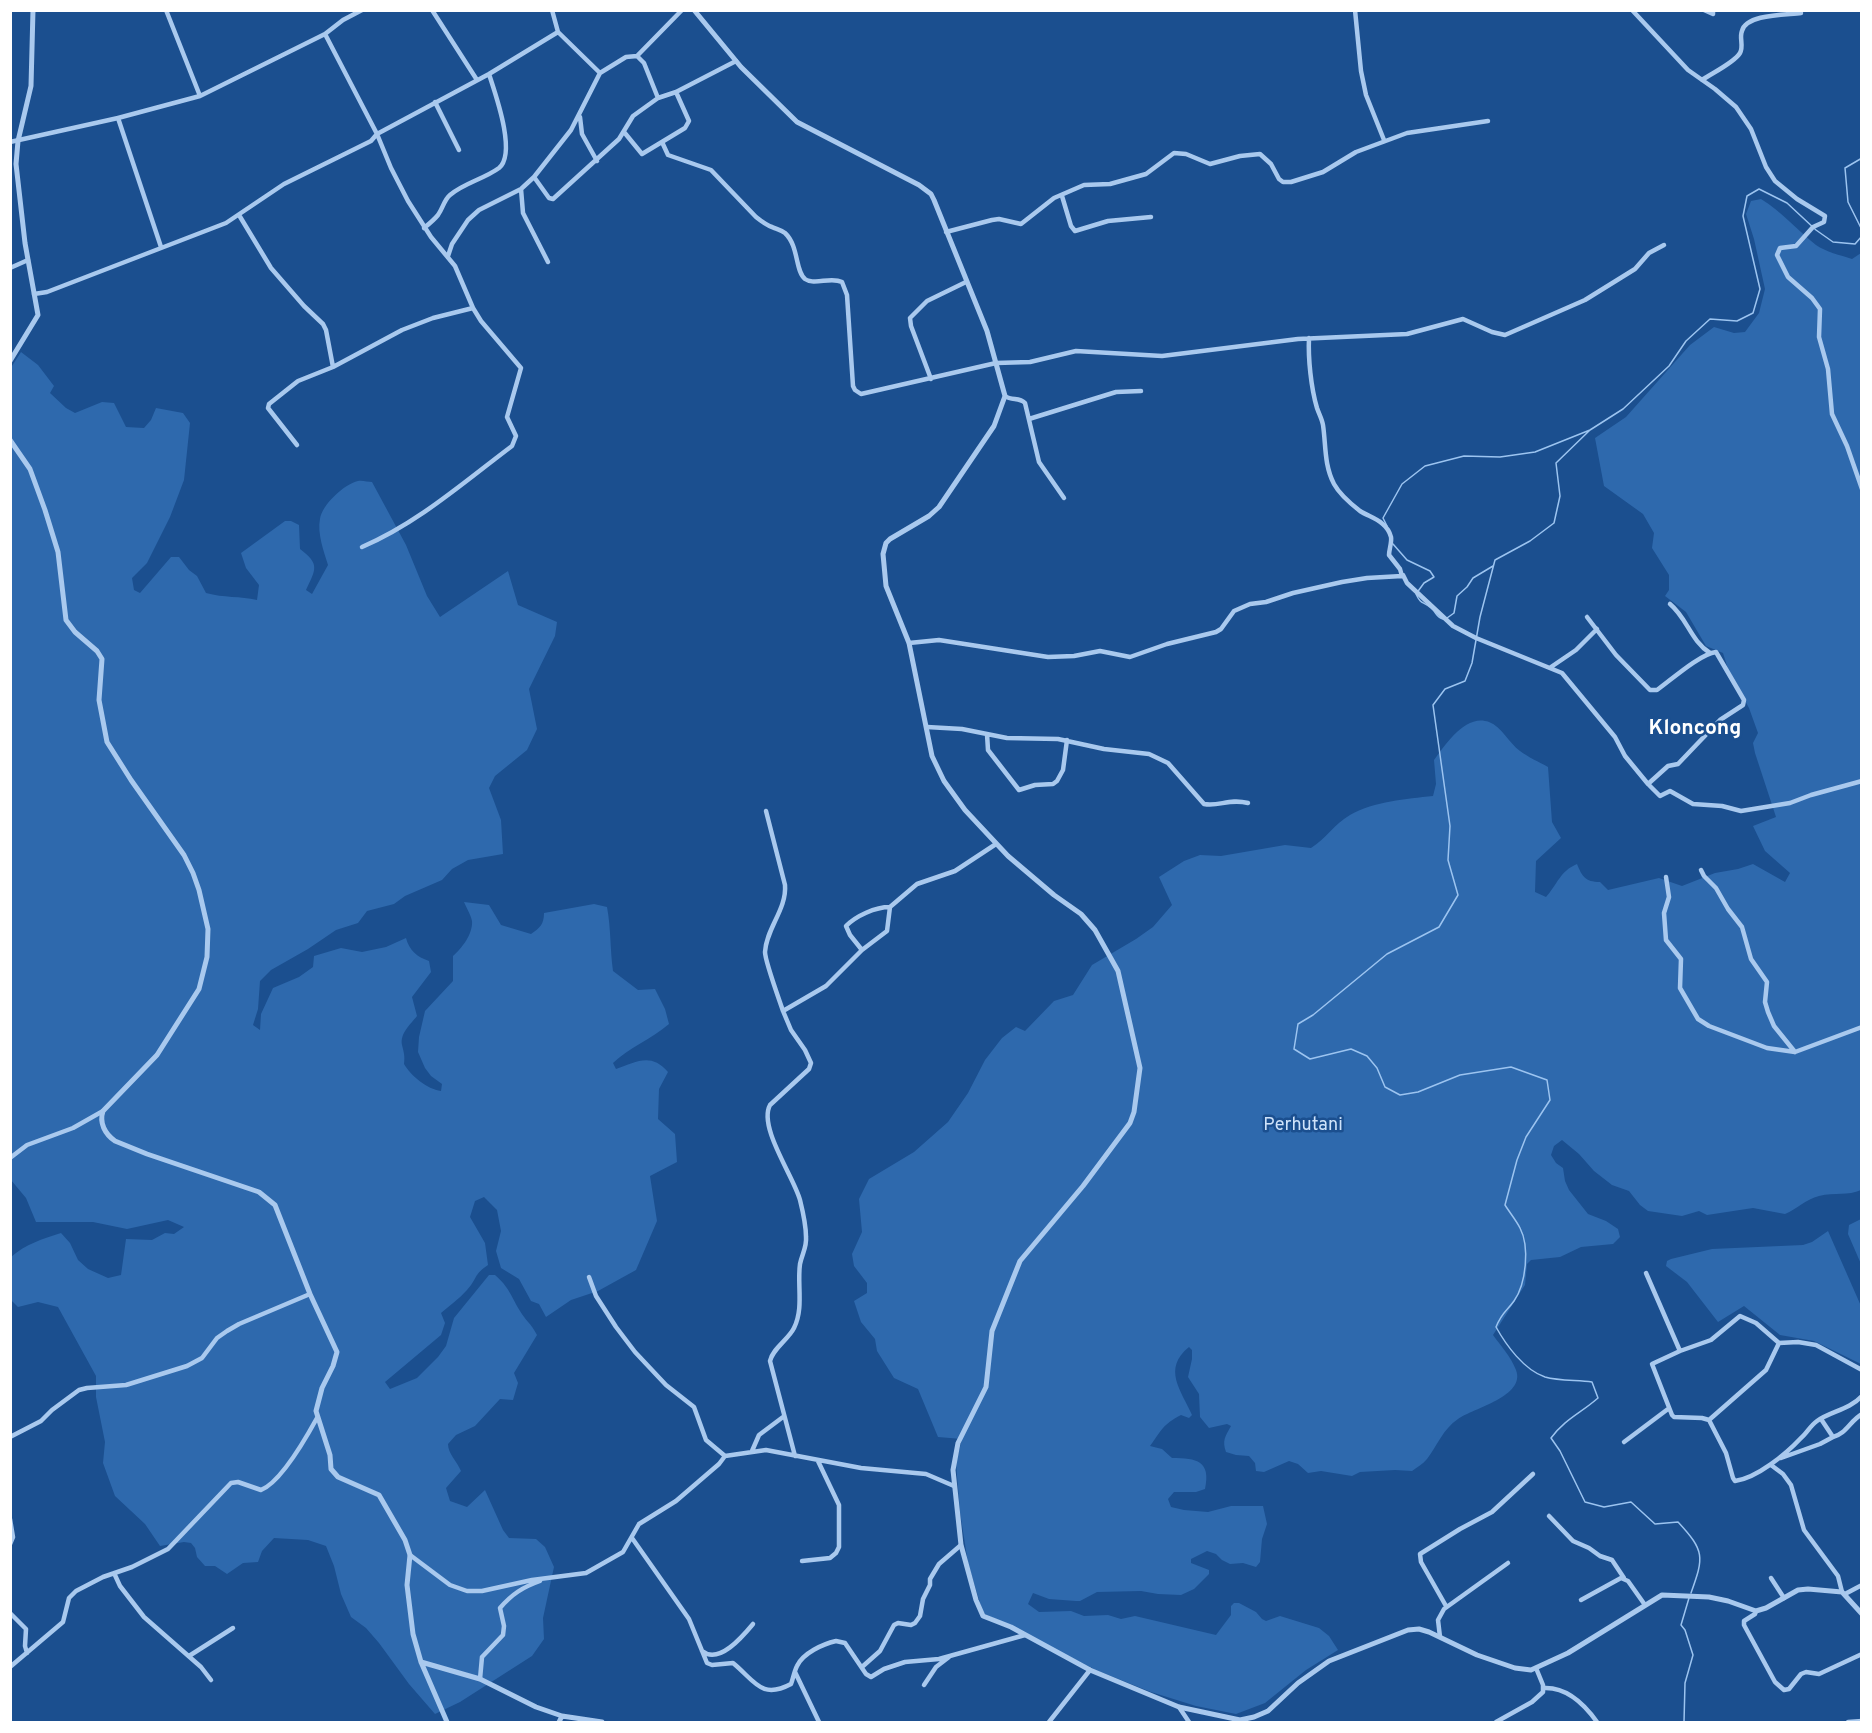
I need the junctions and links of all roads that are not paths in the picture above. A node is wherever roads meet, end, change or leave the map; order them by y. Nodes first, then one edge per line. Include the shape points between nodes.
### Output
1 (33, 10) edge
2 (166, 10) edge
3 (362, 10) edge
4 (432, 10) edge
5 (552, 10) edge
6 (682, 10) edge
7 (694, 10) edge
8 (1355, 10) edge
9 (1632, 10) edge
10 (1704, 10) edge
11 (1713, 10) edge
12 (1801, 13) dead end
13 (558, 32) junction
14 (326, 34) junction
15 (638, 56) junction
16 (736, 61) junction
17 (600, 73) junction
18 (489, 74) junction
19 (477, 80) junction
20 (1702, 80) junction
21 (676, 92) junction
22 (200, 96) junction
23 (658, 98) junction
24 (435, 102) junction
25 (580, 115) junction
26 (118, 118) junction
27 (1488, 121) dead end
28 (624, 132) junction
29 (378, 134) junction
30 (1384, 140) junction
31 (18, 141) junction
32 (10, 142) edge
33 (662, 142) junction
34 (459, 150) dead end
35 (597, 161) junction
36 (534, 177) junction
37 (521, 189) junction
38 (1062, 196) junction
39 (239, 215) junction
40 (1151, 217) dead end
41 (424, 228) junction
42 (946, 232) junction
43 (1664, 245) dead end
44 (161, 247) junction
45 (448, 256) junction
46 (28, 260) junction
47 (549, 262) dead end
48 (10, 268) edge
49 (966, 282) junction
50 (34, 294) junction
51 (473, 308) junction
52 (1309, 338) junction
53 (10, 361) edge
54 (996, 363) junction
55 (333, 367) junction
56 (931, 378) junction
57 (1141, 391) dead end
58 (1005, 396) junction
59 (1029, 419) junction
60 (10, 440) edge
61 (297, 445) dead end
62 (1862, 489) edge
63 (1064, 498) dead end
64 (362, 546) dead end
65 (1402, 575) junction
66 (1670, 604) dead end
67 (1587, 617) dead end
68 (1597, 629) junction
69 (909, 643) junction
70 (1710, 653) junction
71 (1550, 667) junction
72 (927, 726) junction
73 (987, 734) junction
74 (1067, 740) junction
75 (1862, 781) edge
76 (1648, 784) junction
77 (1248, 803) dead end
78 (766, 811) dead end
79 (996, 844) junction
80 (1701, 870) dead end
81 (1666, 878) dead end
82 (890, 907) junction
83 (862, 950) junction
84 (783, 1011) junction
85 (1862, 1028) edge
86 (1796, 1052) junction
87 (102, 1111) junction
88 (10, 1158) edge
89 (1646, 1273) dead end
90 (589, 1277) dead end
91 (310, 1294) junction
92 (1779, 1343) junction
93 (1680, 1350) junction
94 (1862, 1370) edge
95 (1862, 1396) edge
96 (1668, 1409) junction
97 (1862, 1414) edge
98 (783, 1417) junction
99 (317, 1418) junction
100 (1821, 1419) junction
101 (1709, 1420) junction
102 (10, 1437) edge
103 (1833, 1437) junction
104 (1624, 1442) dead end
105 (752, 1451) junction
106 (725, 1456) junction
107 (795, 1456) junction
108 (1778, 1458) junction
109 (818, 1461) junction
110 (1771, 1465) junction
111 (1533, 1474) dead end
112 (954, 1486) junction
113 (1549, 1516) dead end
114 (10, 1519) edge
115 (632, 1538) junction
116 (10, 1544) edge
117 (961, 1545) junction
118 (410, 1555) junction
119 (802, 1561) dead end
120 (1508, 1563) dead end
121 (114, 1573) junction
122 (548, 1578) junction
123 (1624, 1578) junction
124 (1771, 1578) dead end
125 (1862, 1585) edge
126 (1844, 1593) junction
127 (1784, 1598) junction
128 (1581, 1600) dead end
129 (1645, 1605) junction
130 (1446, 1606) junction
131 (1756, 1611) junction
132 (10, 1613) edge
133 (1862, 1614) edge
134 (753, 1624) dead end
135 (233, 1628) dead end
136 (1025, 1635) junction
137 (1440, 1637) junction
138 (702, 1651) junction
139 (27, 1653) junction
140 (1862, 1654) edge
141 (951, 1655) junction
142 (189, 1656) junction
143 (421, 1662) junction
144 (10, 1667) edge
145 (861, 1667) junction
146 (1536, 1668) junction
147 (1090, 1670) junction
148 (795, 1672) junction
149 (211, 1680) dead end
150 (480, 1680) junction
151 (924, 1685) dead end
152 (1544, 1688) junction
153 (1179, 1707) junction
154 (561, 1719) edge
155 (1862, 1720) edge
156 (1232, 1721) edge
157 (447, 1722) edge
158 (602, 1722) edge
159 (819, 1722) edge
160 (1049, 1722) edge
161 (1189, 1722) edge
162 (1496, 1722) edge
163 (1597, 1722) edge
164 (1848, 1722) edge

1 - 31 street via 31,86
2 - 22 street
3 - 14 street
4 - 19 street
5 - 13 street
6 - 15 street
7 - 16 street
8 - 30 street via 1366,95
9 - 20 street via 1675,58
10 - 11 street via 1713,14
12 - 20 street via 1749,21 1741,31 1742,49 1738,56
13 - 17 street
13 - 18 street
14 - 22 street
14 - 29 street
15 - 17 street via 626,57
15 - 23 street
16 - 21 street
16 - 42 street via 804,127 926,189
17 - 25 street
18 - 19 street
18 - 41 street via 505,138 503,163 450,195 439,214
19 - 24 street
20 - 62 street via 1745,119 1775,182 1825,216 1824,222 1796,246 1779,248 1777,255 1788,277 1820,309 1820,344 1828,369 1832,414
21 - 23 street
21 - 33 street via 689,124
22 - 26 street
23 - 28 street via 633,116
24 - 29 street
24 - 34 street
25 - 35 street via 582,134
25 - 36 street
26 - 31 street
26 - 44 street
27 - 30 street via 1430,128
28 - 33 street via 642,154
28 - 35 street
29 - 39 street via 284,184
29 - 41 street via 398,183
30 - 38 street via 1323,172 1291,182 1280,181 1260,154 1210,164 1180,153 1169,155 1146,174 1110,184 1084,185
31 - 32 street
31 - 46 street via 17,188
33 - 56 street via 670,157 711,170 756,217 785,233 806,279 842,282 847,295 853,386 857,393
35 - 36 street via 551,200
36 - 37 street
37 - 45 street via 479,210 468,220
37 - 47 street via 523,213
38 - 40 street via 1075,231 1108,221
38 - 42 street via 1050,200 1021,224 999,219
39 - 44 street
39 - 55 street via 271,267 323,324
41 - 45 street
42 - 49 street
43 - 52 street via 1649,253 1635,269 1585,300 1509,334 1497,334 1463,319 1400,335
44 - 50 street
45 - 51 street
46 - 48 street
46 - 50 street
49 - 54 street
49 - 56 street via 927,301 910,318
50 - 53 street via 38,317
51 - 55 street via 402,330
51 - 64 street via 521,368 507,417 516,436 515,443 425,513
52 - 54 street via 1162,356 1081,350 1030,362
52 - 65 street via 1326,460 1335,486 1362,512 1378,519 1391,539 1389,555
54 - 56 street
54 - 58 street
55 - 61 street via 298,381 268,405
57 - 59 street via 1116,392
58 - 59 street via 1023,401
58 - 69 street via 994,426 939,507 886,543 886,586
59 - 63 street via 1039,462
60 - 87 street via 30,469 45,510 58,552 66,620 102,659 99,700 107,742 184,855 199,890 208,929 207,957 199,989 157,1055
65 - 69 street via 1342,582 1250,604 1234,611 1216,632 1130,657 1100,651 1048,657 939,640
65 - 71 street via 1453,626
66 - 70 street via 1682,615 1699,645
67 - 68 street
68 - 70 street via 1653,691
68 - 71 street via 1576,650
69 - 72 street
70 - 76 street via 1718,654 1743,698 1743,705 1717,723 1678,764 1666,768
71 - 76 street via 1566,676
72 - 73 street
72 - 79 street via 932,756 944,781
73 - 74 street
73 - 74 street via 988,750 1019,790 1057,781
74 - 77 street via 1104,750 1155,756 1168,763 1206,805 1232,800
75 - 76 street via 1790,803 1741,811 1696,805 1670,790 1660,796
78 - 84 street via 785,897 765,954
79 - 82 street via 955,871 917,884
79 - 112 street via 1095,930 1120,976 1140,1068 1130,1123 1017,1269 992,1331 986,1386 958,1443
80 - 86 street via 1742,927 1751,959 1767,982 1765,1002 1774,1026
81 - 86 street via 1666,940 1681,959 1680,988 1696,1018 1767,1048
82 - 83 street via 888,928
82 - 83 street via 847,924
83 - 84 street via 826,986
84 - 98 street via 790,1030 811,1062 809,1069 767,1110 774,1144 797,1191 806,1234 797,1322 770,1358
85 - 86 street
87 - 88 street via 73,1128 27,1145
87 - 91 street via 103,1127 115,1141 259,1192 271,1200 282,1218
89 - 93 street
90 - 106 street via 616,1327 666,1385 694,1407 706,1440
91 - 99 street via 336,1352 317,1403
91 - 102 street via 233,1327 202,1358 187,1366 126,1385 79,1390 41,1421
92 - 93 street via 1742,1316 1716,1338
92 - 94 street via 1816,1345
92 - 101 street via 1766,1370
93 - 96 street via 1653,1364
95 - 100 street
96 - 101 street via 1674,1417
96 - 104 street
97 - 103 street via 1843,1433
98 - 105 street via 759,1435
98 - 107 street
99 - 118 street via 328,1445 333,1473 379,1495
99 - 121 street via 290,1462 268,1487 261,1490 231,1483 168,1549
100 - 103 street
100 - 108 street
101 - 110 street via 1734,1480
103 - 108 street
105 - 106 street
105 - 107 street
106 - 115 street via 676,1501 641,1522
107 - 109 street
108 - 110 street
109 - 112 street via 926,1474
109 - 119 street via 839,1505 839,1546 830,1558
110 - 126 street via 1791,1485 1804,1530 1838,1576
111 - 130 street via 1492,1512 1420,1554
112 - 117 street
113 - 123 street via 1573,1541 1612,1560
114 - 116 street
115 - 122 street via 623,1552 594,1570
115 - 138 street via 690,1619
117 - 136 street via 980,1612 987,1619
117 - 145 street via 939,1564 930,1579 915,1623 894,1625 880,1651
118 - 122 street via 460,1590 482,1591
118 - 143 street via 409,1611
120 - 130 street
121 - 139 street via 76,1591 69,1599 63,1622
121 - 142 street via 144,1617
122 - 150 street via 511,1595 500,1608 504,1630 482,1657
123 - 128 street
123 - 129 street
124 - 127 street
125 - 126 street
126 - 127 street via 1803,1589
126 - 133 street
127 - 131 street
129 - 131 street via 1662,1595 1680,1595 1718,1599
129 - 146 street via 1568,1653
130 - 137 street via 1438,1620
131 - 140 street via 1744,1625 1775,1682 1784,1690 1801,1674 1819,1674
132 - 139 street via 26,1629
134 - 138 street via 730,1648 709,1654
135 - 142 street
136 - 141 street
136 - 147 street
137 - 146 street via 1515,1668
137 - 156 street via 1419,1629 1404,1631 1329,1661 1261,1714
138 - 148 street via 708,1664 733,1663 767,1691 791,1684
139 - 144 street
141 - 145 street via 905,1662 871,1677
141 - 151 street via 936,1667
142 - 149 street
143 - 150 street
143 - 157 street
145 - 148 street via 840,1640 807,1655
146 - 152 street
147 - 153 street
147 - 160 street
148 - 159 street
150 - 154 street
152 - 162 street via 1536,1699
152 - 163 street via 1572,1697
153 - 156 street
153 - 161 street
154 - 158 street
155 - 164 street

